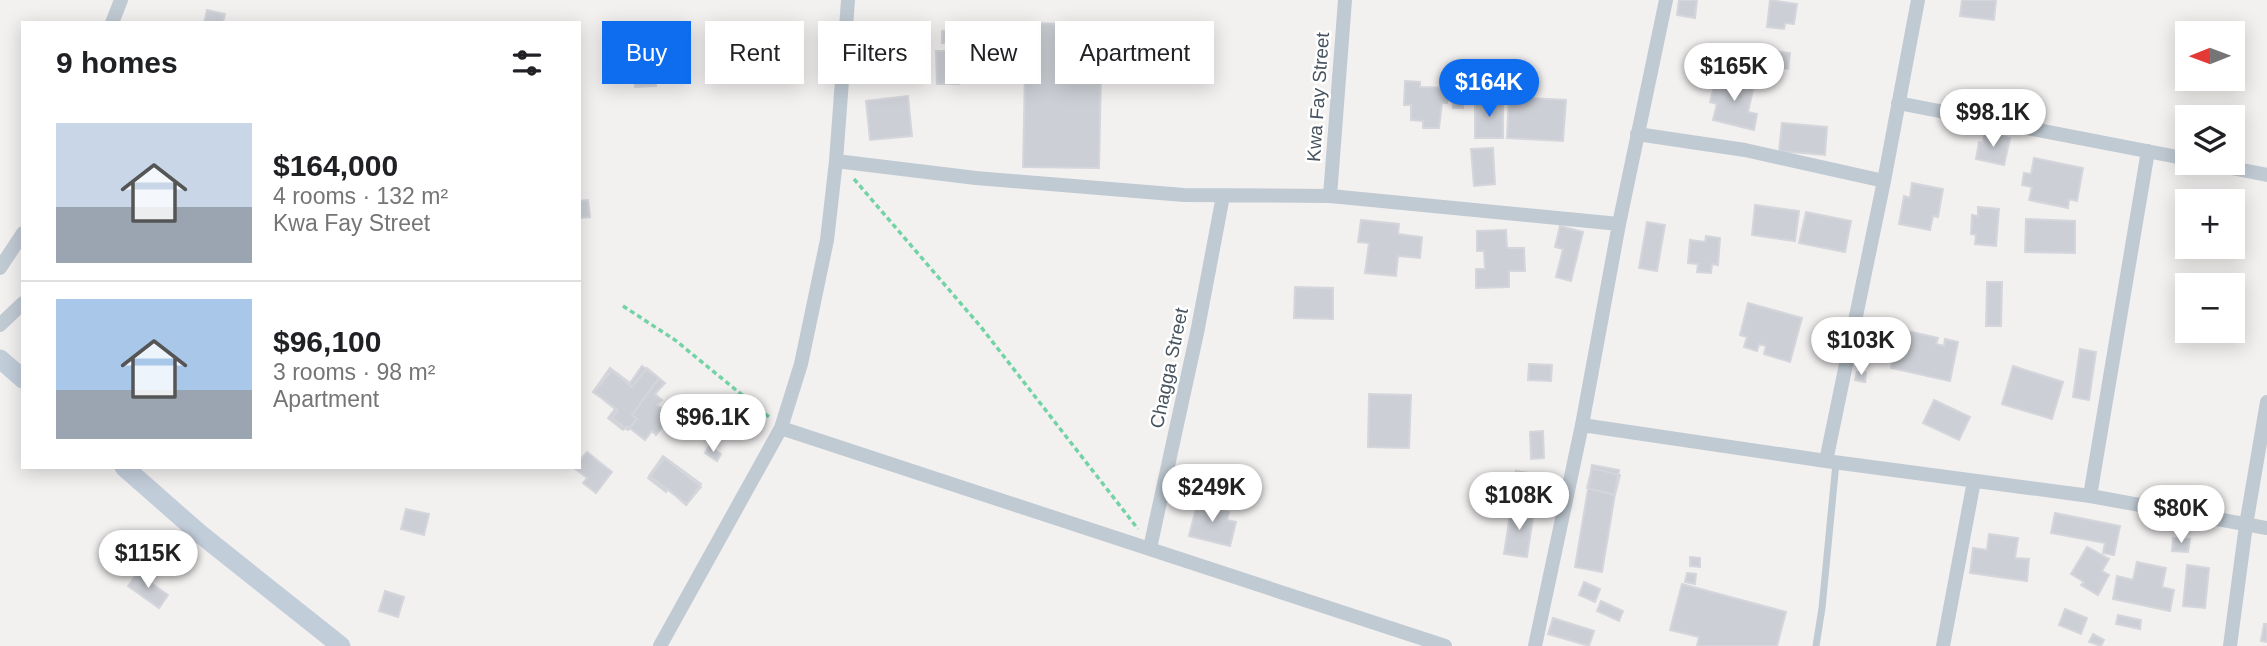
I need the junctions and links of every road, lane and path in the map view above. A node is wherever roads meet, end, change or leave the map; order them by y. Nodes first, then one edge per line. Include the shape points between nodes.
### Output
1 (121, 0) edge
2 (848, 0) edge
3 (1345, 0) edge
4 (1665, 0) edge
5 (1918, 0) edge
6 (113, 21) edge
7 (1898, 103) junction
8 (1637, 134) junction
9 (2148, 151) junction
10 (2175, 156) edge
11 (836, 161) junction
12 (2245, 171) edge
13 (2267, 175) edge
14 (1884, 181) junction
15 (1223, 196) junction
16 (1330, 196) junction
17 (1619, 224) junction
18 (21, 236) edge
19 (0, 268) edge
20 (21, 305) edge
21 (623, 306) dead end
22 (0, 325) edge
23 (0, 359) edge
24 (21, 377) edge
25 (2267, 402) edge
26 (1582, 425) junction
27 (781, 428) junction
28 (1831, 462) junction
29 (126, 469) edge
30 (1974, 481) junction
31 (2090, 496) junction
32 (2246, 525) junction
33 (2267, 528) edge
34 (1150, 548) junction
35 (341, 646) edge
36 (660, 646) edge
37 (1445, 646) edge
38 (1535, 646) edge
39 (1816, 646) edge
40 (1943, 646) edge
41 (2230, 646) edge

1 - 6 street
2 - 11 street
3 - 16 street, Kwa Fay Street
4 - 8 street
5 - 7 street
7 - 9 street
7 - 14 street
8 - 14 street via 1745,150
8 - 17 street
9 - 10 street
9 - 31 street
11 - 15 street
11 - 27 street via 814,308
11 - 34 path via 981,327
12 - 13 street
14 - 28 street
15 - 16 street
15 - 34 street, Chagga Street
16 - 17 street
17 - 26 street
18 - 19 street
20 - 22 street
21 - 27 path via 675,340
23 - 24 main road
25 - 32 street
26 - 28 street
26 - 38 street
27 - 34 street
27 - 36 street
28 - 30 street
28 - 39 lane
29 - 35 main road
30 - 31 street
30 - 40 street
31 - 32 street
32 - 33 street
32 - 41 street
34 - 37 street

